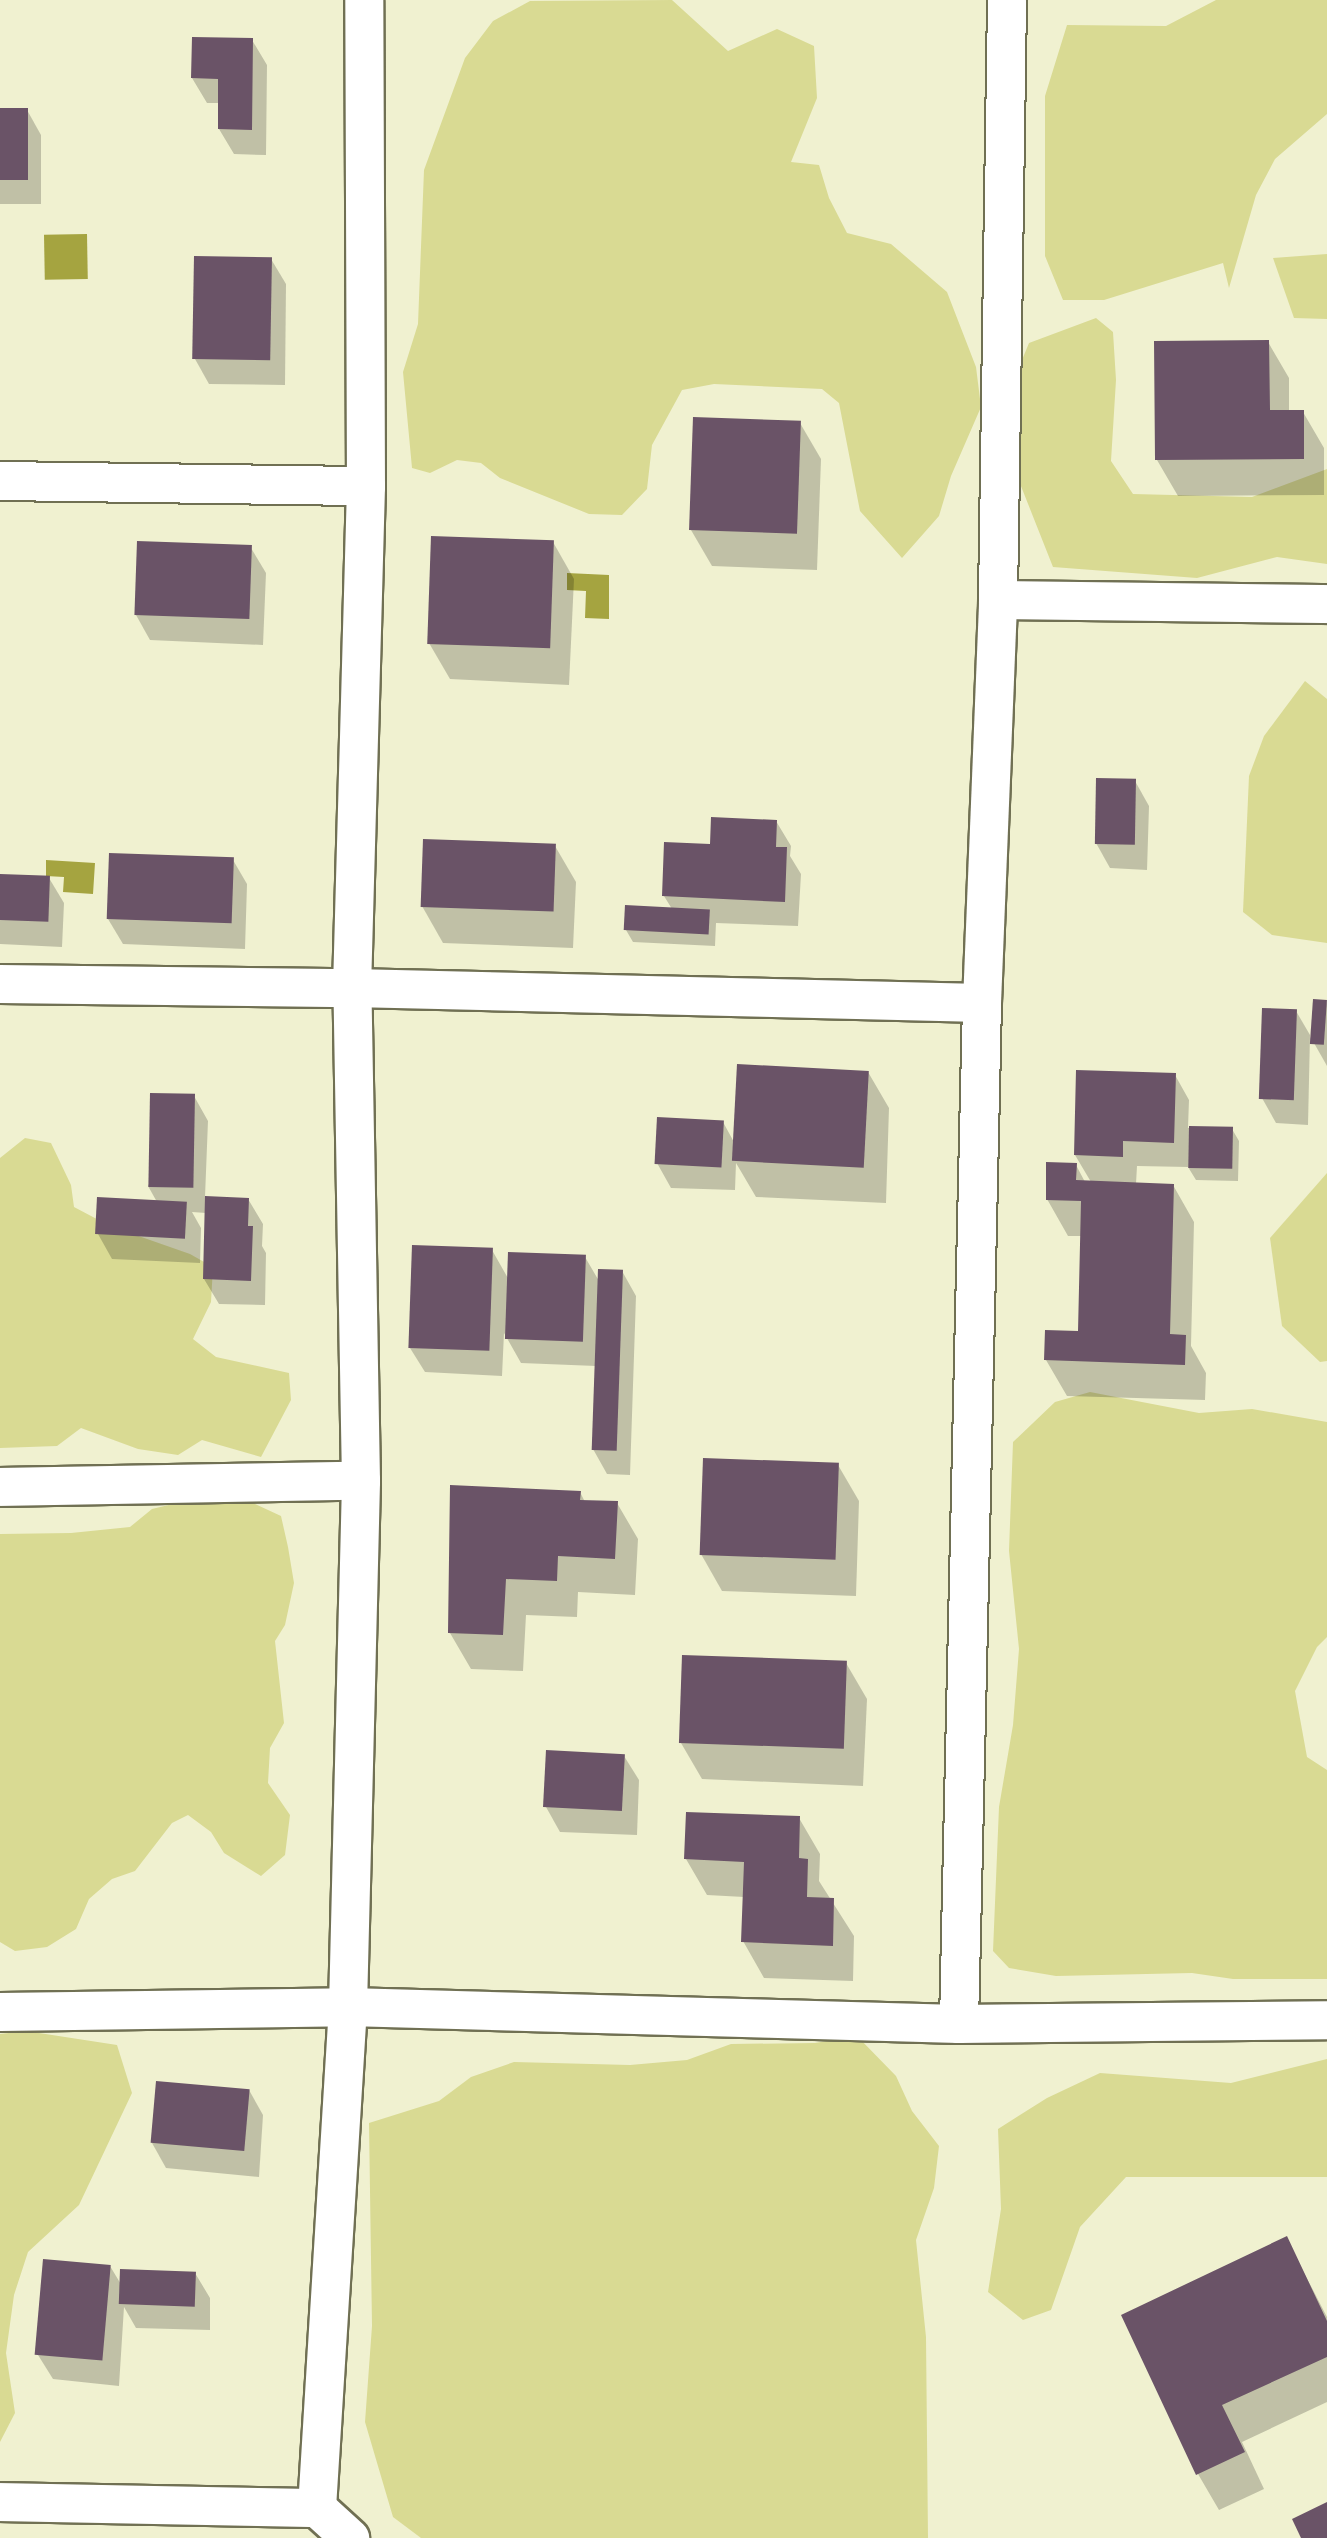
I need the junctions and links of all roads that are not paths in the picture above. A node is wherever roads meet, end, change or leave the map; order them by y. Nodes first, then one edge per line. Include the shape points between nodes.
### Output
1 (364, 0) edge
2 (1007, 0) edge
3 (0, 481) edge
4 (366, 486) junction
5 (998, 600) junction
6 (1327, 604) edge
7 (0, 984) edge
8 (352, 988) junction
9 (982, 1003) junction
10 (361, 1481) junction
11 (0, 1487) edge
12 (348, 2007) junction
13 (0, 2012) edge
14 (1327, 2020) edge
15 (959, 2024) junction
16 (0, 2502) edge
17 (317, 2508) junction
18 (350, 2538) edge

1 - 4 street
2 - 5 street
3 - 4 street
4 - 8 street
5 - 6 street
5 - 9 street
7 - 8 street
8 - 9 street
8 - 10 street
9 - 15 street
10 - 11 street
10 - 12 street
12 - 13 street
12 - 15 street
12 - 17 street
14 - 15 street
16 - 17 street
17 - 18 street

